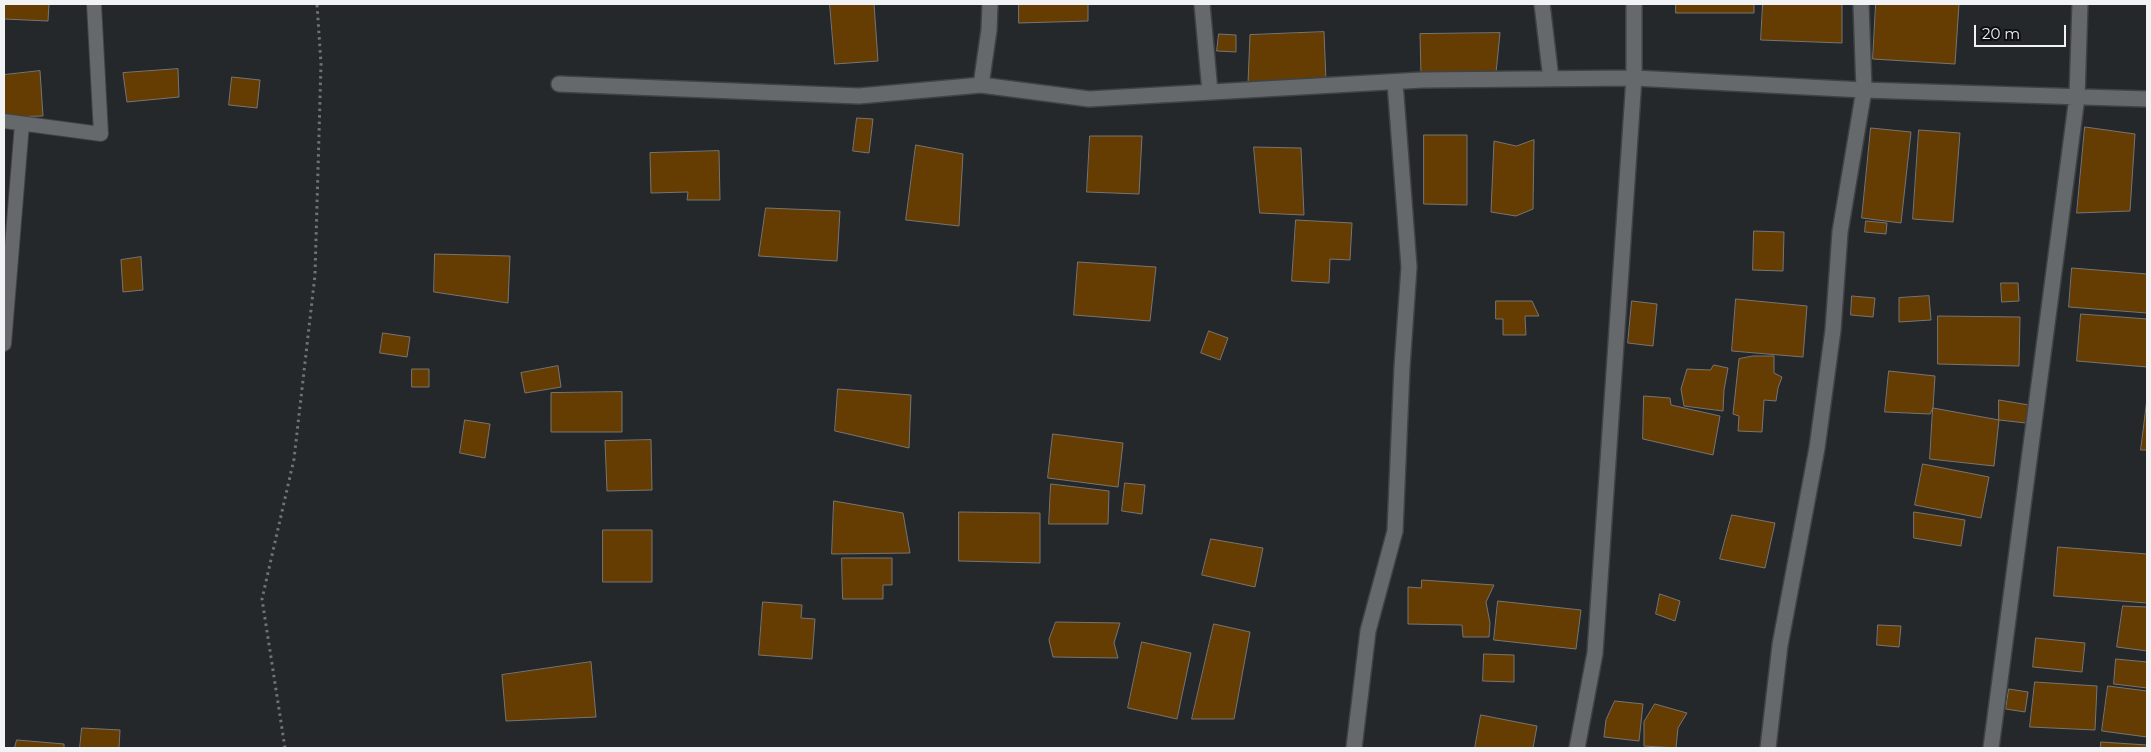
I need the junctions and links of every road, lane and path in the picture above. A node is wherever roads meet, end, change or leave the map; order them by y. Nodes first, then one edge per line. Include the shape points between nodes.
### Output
1 (94, 4) edge
2 (317, 4) edge
3 (990, 4) edge
4 (1202, 4) edge
5 (1542, 4) edge
6 (1634, 4) edge
7 (1861, 4) edge
8 (2080, 4) edge
9 (1551, 78) junction
10 (1634, 78) junction
11 (1394, 82) junction
12 (559, 84) dead end
13 (981, 85) junction
14 (1864, 90) junction
15 (1210, 92) junction
16 (2077, 97) junction
17 (2147, 99) edge
18 (4, 121) edge
19 (22, 124) junction
20 (4, 344) edge
21 (285, 748) edge
22 (1354, 748) edge
23 (1577, 748) edge
24 (1768, 748) edge
25 (1991, 748) edge

1 - 19 lane via 101,134
2 - 21 path via 321,64 315,275 294,459 262,599
3 - 13 street
4 - 15 street
5 - 9 street
6 - 10 street
7 - 14 street
8 - 16 street
9 - 10 street
9 - 11 street
10 - 14 street
10 - 23 street via 1595,653
11 - 15 street
11 - 22 street via 1409,268 1395,531 1368,631
12 - 13 street via 859,96
13 - 15 street via 1090,99
14 - 16 street
14 - 24 street via 1840,232 1833,330 1817,448 1780,645
16 - 17 street
16 - 25 street
18 - 19 lane
19 - 20 lane

